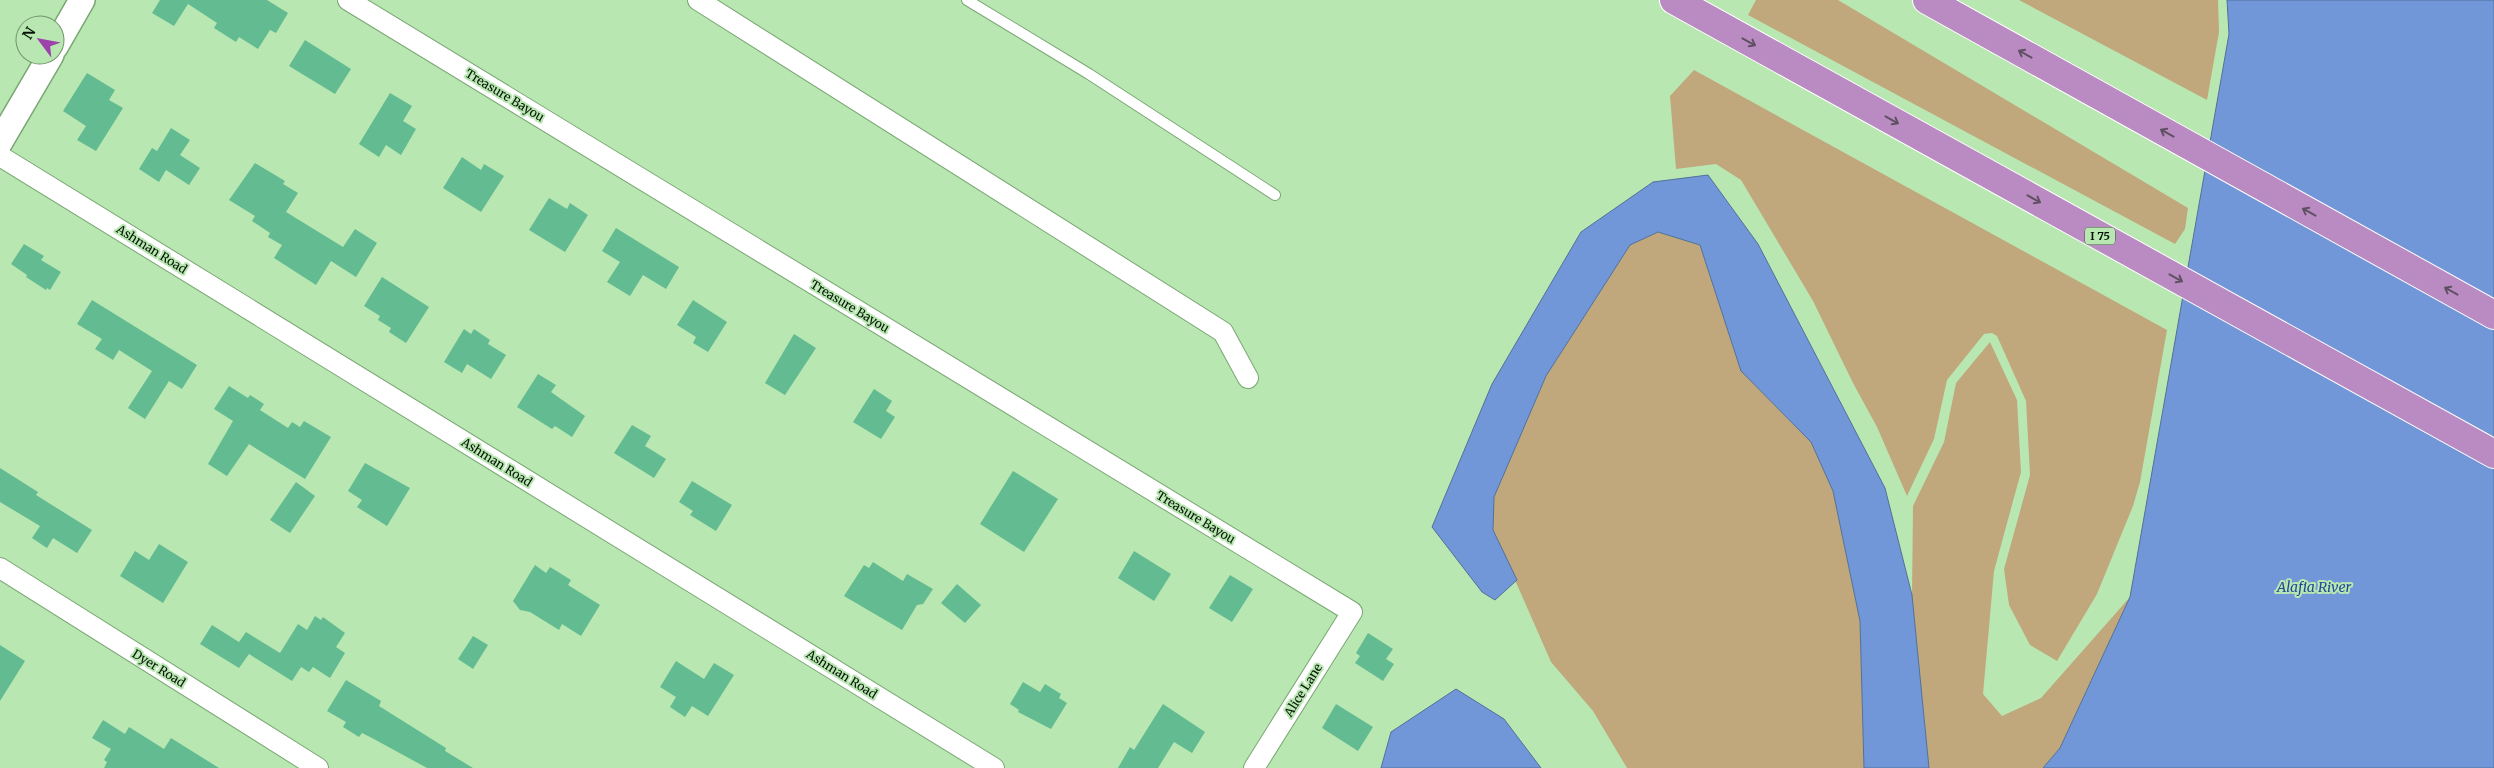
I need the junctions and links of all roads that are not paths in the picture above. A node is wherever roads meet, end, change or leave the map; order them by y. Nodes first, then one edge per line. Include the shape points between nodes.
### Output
1 (82, 0) edge
2 (348, 0) edge
3 (698, 0) edge
4 (967, 0) edge
5 (1674, 0) edge
6 (1928, 0) edge
7 (65, 30) edge
8 (44, 65) edge
9 (0, 142) edge
10 (0, 156) edge
11 (1275, 195) dead end
12 (2494, 315) edge
13 (1248, 378) dead end
14 (2494, 454) edge
15 (0, 568) edge
16 (1352, 612) joint
17 (318, 768) edge
18 (994, 768) edge
19 (1254, 768) edge

1 - 7 street
2 - 16 street, Treasure Bayou
3 - 13 street via 1223,332
4 - 11 lane
5 -> 14 highway, I 75
12 -> 6 highway
8 - 9 street
10 - 18 street, Ashman Road
15 - 17 street, Dyer Road
16 - 19 street, Alice Lane

